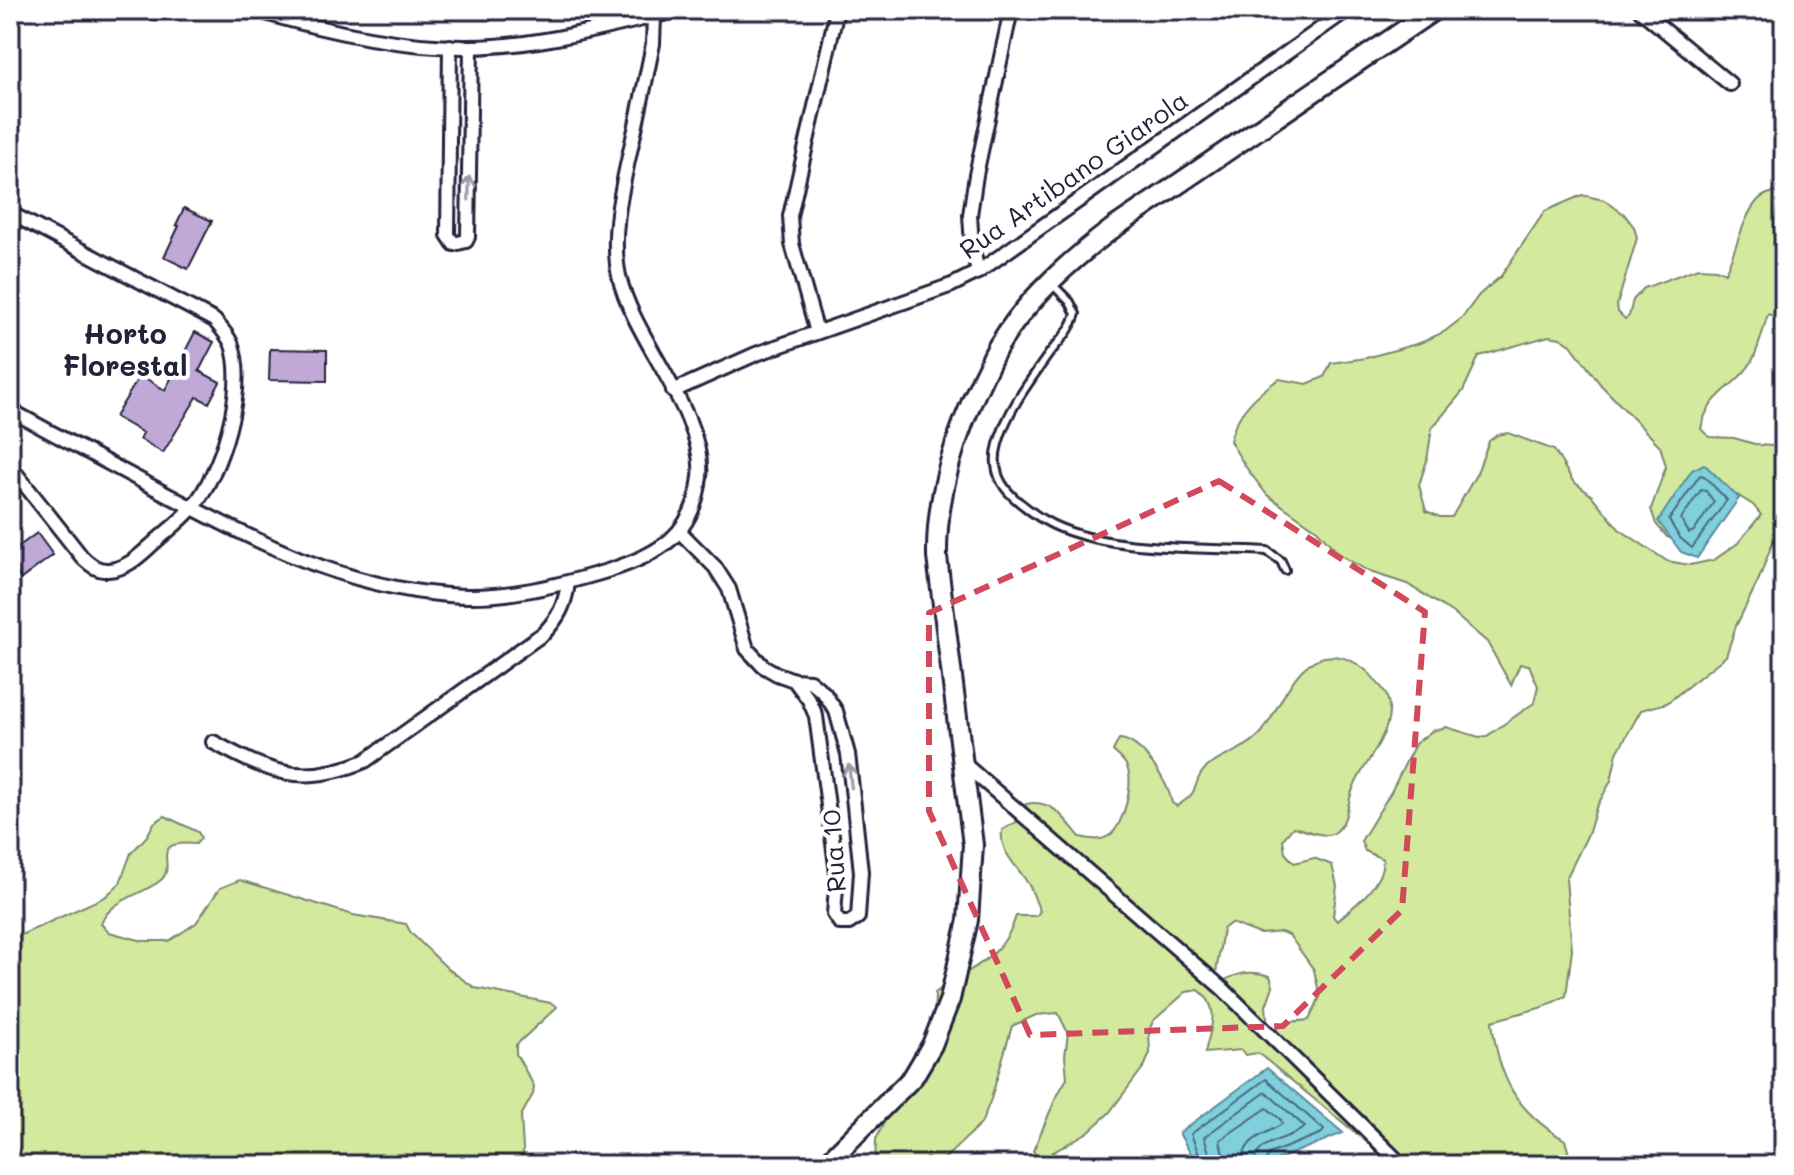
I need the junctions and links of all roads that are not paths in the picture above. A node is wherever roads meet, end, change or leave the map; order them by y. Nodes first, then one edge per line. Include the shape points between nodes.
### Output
1 (147, 10) edge
2 (174, 10) edge
3 (255, 10) edge
4 (680, 10) edge
5 (837, 10) edge
6 (968, 10) edge
7 (980, 10) edge
8 (1011, 10) edge
9 (1347, 10) edge
10 (1434, 10) edge
11 (1640, 10) edge
12 (654, 16) junction
13 (450, 46) junction
14 (471, 47) junction
15 (1730, 84) dead end
16 (10, 213) edge
17 (978, 272) junction
18 (1050, 281) junction
19 (817, 332) junction
20 (673, 391) junction
21 (10, 410) edge
22 (10, 466) edge
23 (192, 508) junction
24 (680, 532) junction
25 (1285, 570) dead end
26 (568, 583) junction
27 (794, 680) junction
28 (836, 711) junction
29 (816, 716) junction
30 (213, 742) dead end
31 (963, 763) junction
32 (825, 1165) edge
33 (1402, 1165) edge

1 - 2 street
3 - 13 street via 372,37
4 - 12 street
5 - 19 street via 790,216 792,244
6 - 7 street
8 - 17 street via 970,215
9 - 17 street, Rua Artibano Giarola
10 - 18 street via 1112,229
11 - 15 street
12 - 14 street via 580,34
12 - 20 street via 616,243 619,276 632,314
13 - 14 street
13 -> 14 street via 448,235 458,245 468,237
16 - 23 street via 214,320 225,332 236,365 232,422 221,456
17 - 19 street, Rua Artibano Giarola
18 - 25 lane via 1076,314 1007,419 995,459 1006,492 1044,520 1075,533 1115,541 1267,551
18 - 31 street via 1001,342 966,413 944,486 937,557
19 - 20 street, Rua Artibano Giarola
20 - 24 street via 696,445 700,473 695,501
21 - 23 street
22 - 23 street via 82,557 106,571 134,560
23 - 26 street via 281,553 382,586 450,596
24 - 26 street via 641,560
24 - 27 street, Rua 10 via 729,589 747,649 763,666
26 - 30 street via 565,603 544,633 365,761 338,772 289,775
27 - 28 street, Rua 10 via 810,681
27 - 29 street, Rua 10
28 - 29 street
29 -> 28 street, Rua 10 via 837,873 834,914 840,923 849,923 858,917 861,872 848,754
31 - 32 street via 972,883 950,999 913,1077
31 - 33 street via 1223,989

